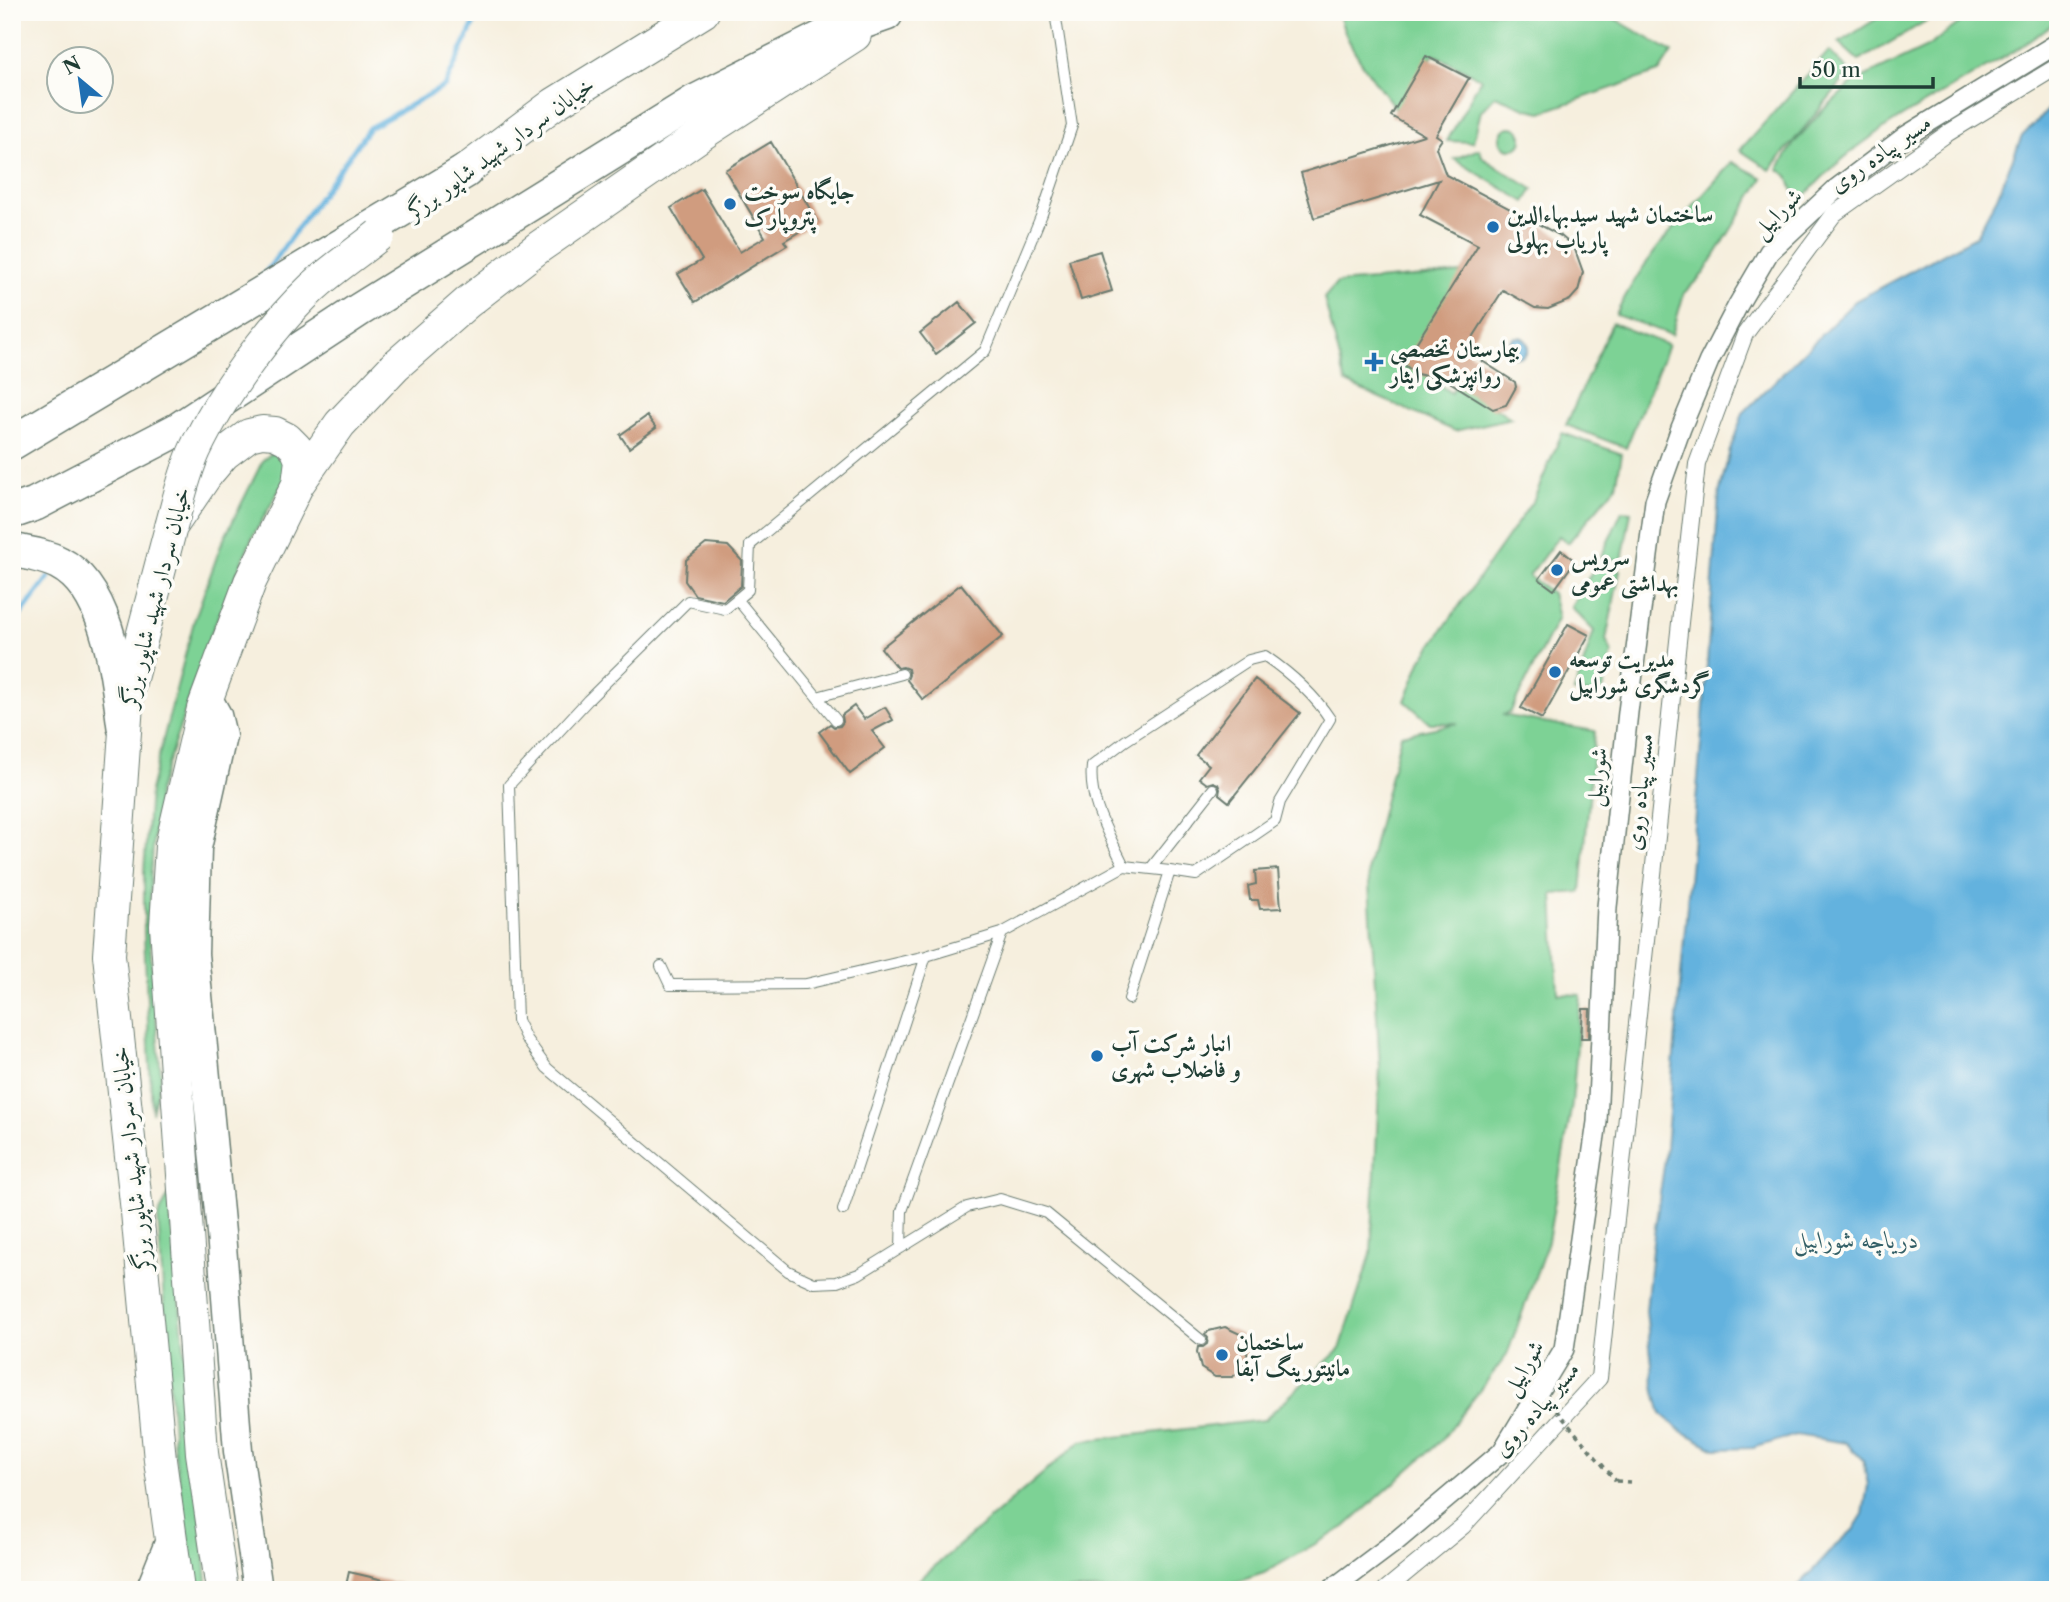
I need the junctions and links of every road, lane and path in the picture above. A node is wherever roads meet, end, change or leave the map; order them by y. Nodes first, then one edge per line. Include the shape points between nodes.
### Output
1 (703, 12) edge
2 (1055, 12) edge
3 (889, 13) edge
4 (2058, 43) edge
5 (2058, 66) edge
6 (466, 170) junction
7 (12, 443) edge
8 (298, 484) junction
9 (12, 512) edge
10 (171, 527) junction
11 (12, 550) edge
12 (737, 598) junction
13 (902, 674) dead end
14 (207, 697) junction
15 (817, 697) junction
16 (836, 720) dead end
17 (124, 727) junction
18 (1213, 789) dead end
19 (1124, 866) junction
20 (1151, 868) junction
21 (1170, 871) junction
22 (1002, 933) junction
23 (926, 956) junction
24 (661, 966) dead end
25 (1129, 999) dead end
26 (843, 1210) dead end
27 (901, 1248) junction
28 (1201, 1340) dead end
29 (1556, 1410) dead end
30 (1630, 1482) dead end
31 (170, 1534) junction
32 (148, 1590) edge
33 (178, 1590) edge
34 (222, 1590) edge
35 (258, 1590) edge
36 (1331, 1590) edge
37 (1385, 1590) edge

1 - 6 main road, خیابان سردار شهید شاپور برزگر via 554,104
2 - 12 lane via 1072,126 1042,214 985,351 750,545 748,590
3 - 8 main road, خیابان سردار شهید شاپور برزگر via 550,239 468,302 362,398
3 - 9 highway via 829,34 694,102 359,310 177,430
4 - 36 street, شورابیل via 1906,136 1836,189 1769,252 1709,361 1655,501 1607,906 1597,1122 1564,1349 1502,1452
5 - 37 street, مسیر پیاده روی via 1948,133 1833,214 1745,334 1697,464 1599,1378 1462,1526
6 - 7 highway
6 - 10 main road, خیابان سردار شهید شاپور برزگر, bridge via 313,287 271,333 226,395 194,452
8 - 10 main road via 302,460 296,448 275,433 249,435 215,464
8 - 14 main road, خیابان سردار شهید شاپور برزگر via 250,582
10 - 17 main road, خیابان سردار شهید شاپور برزگر via 128,690
11 - 17 highway via 59,563 83,582 113,649
12 - 15 lane
12 - 27 lane via 725,609 688,601 509,785 517,1020 547,1068 788,1271 814,1283 837,1282
13 - 15 lane
14 - 34 main road, خیابان سردار شهید شاپور برزگر via 171,846 166,926 202,1453
14 - 35 main road via 222,736 197,848 194,954 238,1451
15 - 16 lane
17 - 31 main road, خیابان سردار شهید شاپور برزگر via 109,955
18 - 20 lane
19 - 20 lane
19 - 21 lane via 1090,785 1092,766 1249,660 1265,656 1319,701 1330,719 1280,802 1275,821 1195,875
19 - 22 lane
20 - 21 lane
21 - 25 lane
22 - 23 lane
22 - 27 lane via 902,1211
23 - 24 lane via 806,984 670,985
23 - 26 lane
27 - 28 lane via 967,1207 1000,1199 1026,1206 1046,1213
29 - 30 path, bridge via 1616,1481
31 - 32 street
31 - 33 main road, خیابان سردار شهید شاپور برزگر

